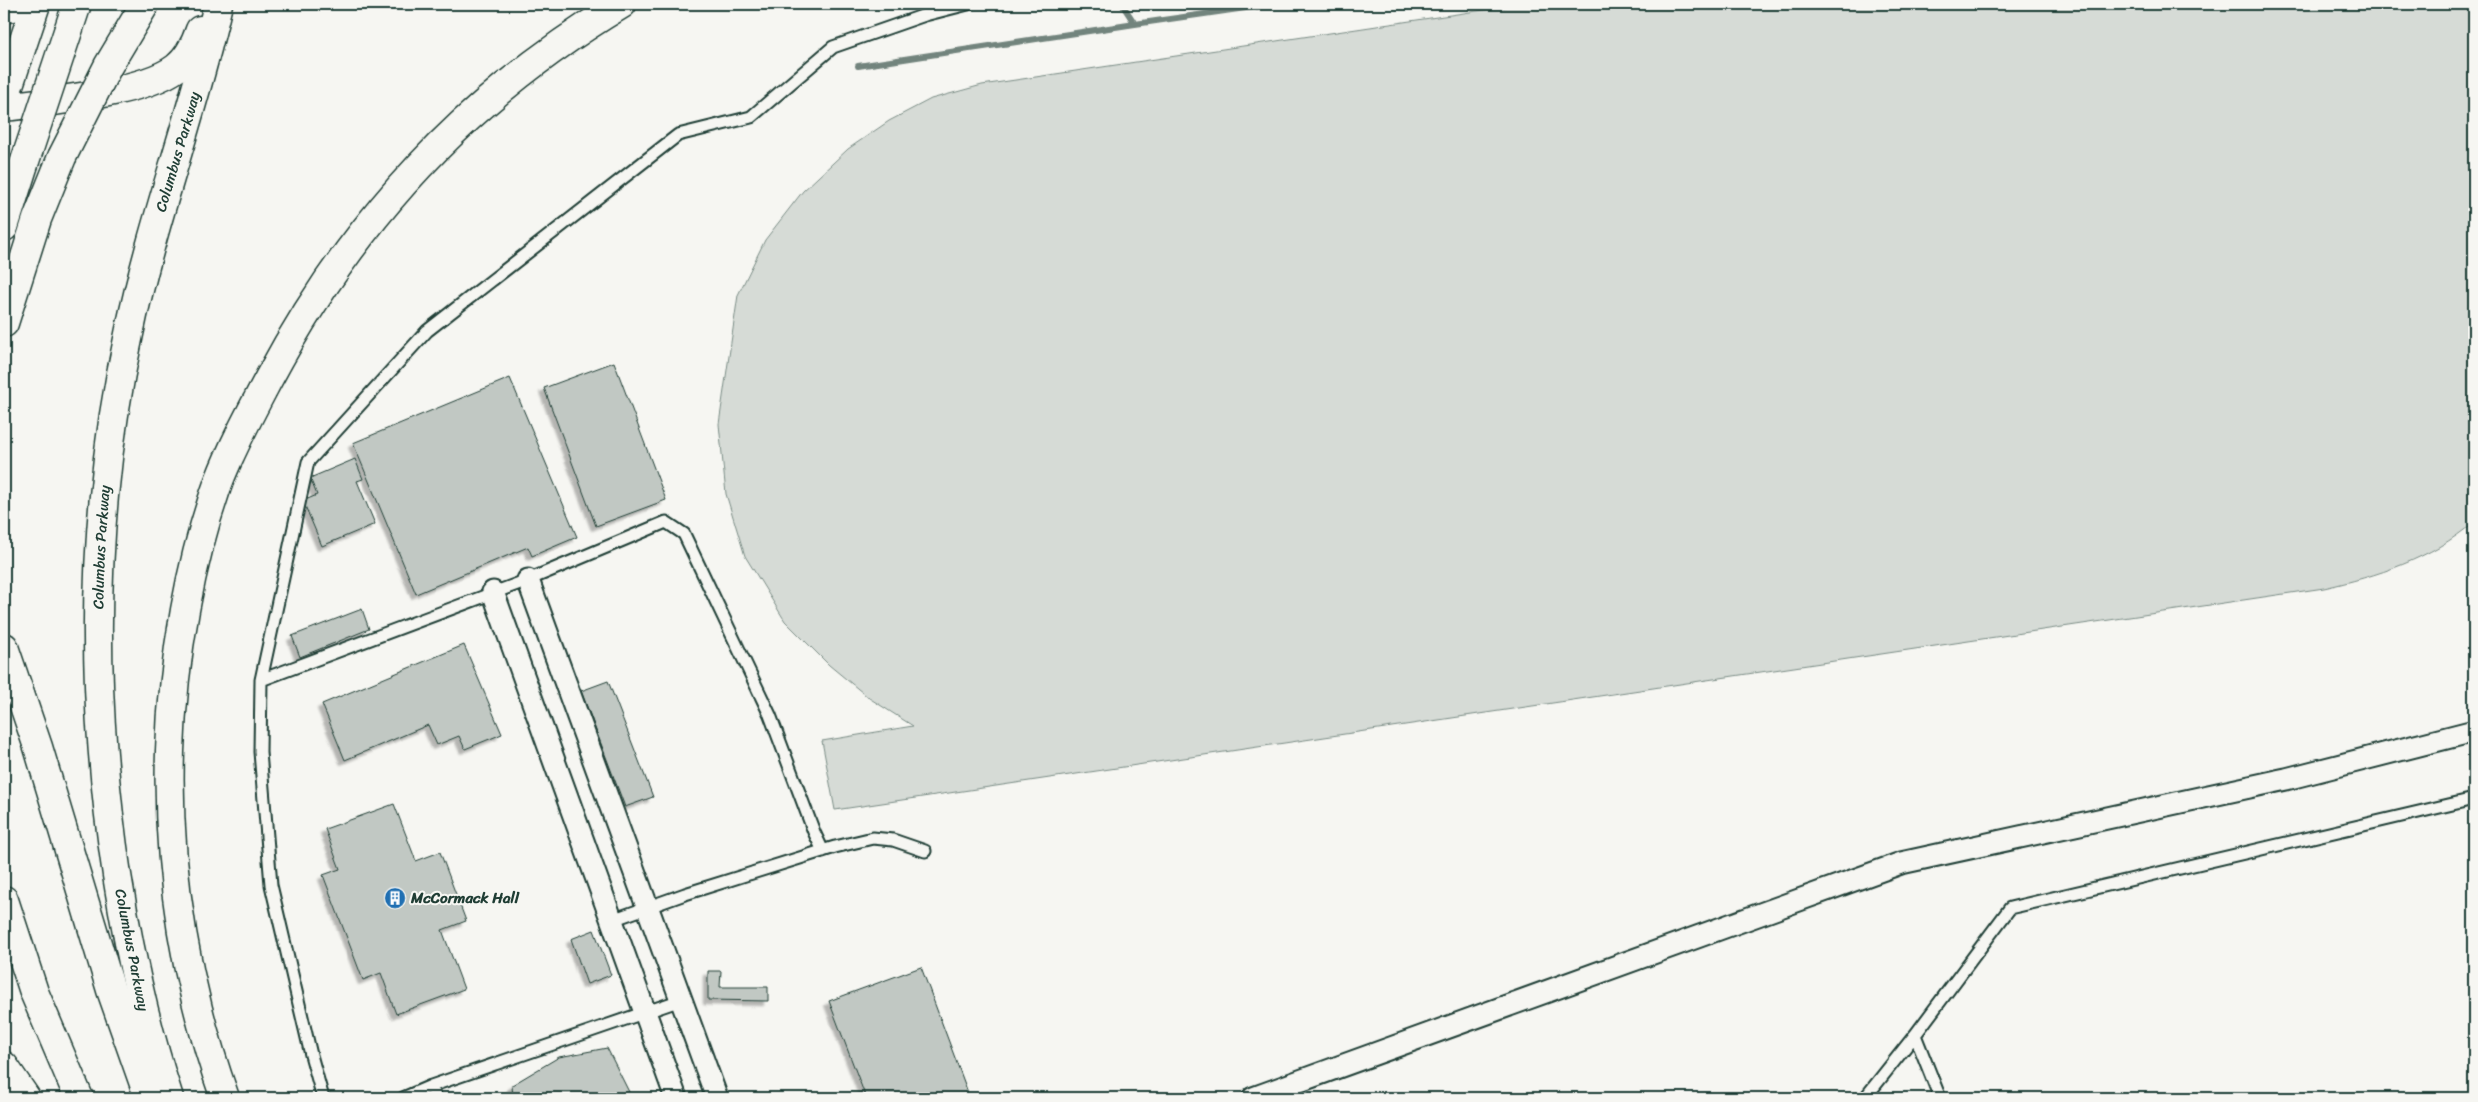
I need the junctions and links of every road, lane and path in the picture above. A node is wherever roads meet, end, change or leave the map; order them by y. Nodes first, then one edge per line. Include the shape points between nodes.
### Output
1 (25, 4) edge
2 (36, 4) edge
3 (77, 4) edge
4 (145, 4) edge
5 (211, 4) edge
6 (218, 4) edge
7 (622, 4) edge
8 (968, 4) edge
9 (4, 9) edge
10 (4, 100) edge
11 (4, 108) edge
12 (4, 227) edge
13 (4, 323) edge
14 (528, 580) junction
15 (493, 592) junction
16 (4, 647) edge
17 (261, 680) junction
18 (2474, 731) edge
19 (2474, 799) edge
20 (823, 851) junction
21 (925, 851) dead end
22 (4, 900) edge
23 (648, 908) junction
24 (612, 920) junction
25 (681, 1000) junction
26 (645, 1012) junction
27 (1915, 1035) junction
28 (4, 1066) edge
29 (431, 1086) junction
30 (26, 1098) edge
31 (79, 1098) edge
32 (149, 1098) edge
33 (169, 1098) edge
34 (225, 1098) edge
35 (323, 1098) edge
36 (403, 1098) edge
37 (436, 1098) edge
38 (676, 1098) edge
39 (717, 1098) edge
40 (1253, 1098) edge
41 (1865, 1098) edge
42 (1940, 1098) edge

1 - 9 highway
2 - 10 highway
3 - 12 highway, bridge
4 - 13 highway, bridge via 108,66 62,157 25,254
5 - 11 highway via 189,55 163,76 94,94
6 - 33 highway, Columbus Parkway via 128,335 109,453 99,572 99,705 112,839 137,981
7 - 34 highway via 539,59 484,103 428,156 370,222 343,256 296,330 244,426 219,482 198,549 180,641 170,717 168,802 181,929 199,1013
8 - 17 lane via 924,15 833,47 751,117 678,135 427,331 308,462
14 - 15 lane
14 - 20 lane via 666,522 684,534 770,715
14 - 23 street
15 - 17 lane
15 - 24 street
16 - 32 highway via 111,990
17 - 35 lane via 260,752 271,885
18 - 40 street via 2286,779 1901,863
19 - 27 lane via 2010,908
20 - 21 lane via 873,838 893,840
20 - 23 lane
22 - 31 highway via 34,992
23 - 24 lane
23 - 25 street
24 - 26 street
25 - 26 lane
25 - 39 street
26 - 29 lane
26 - 38 street
27 - 41 lane
27 - 42 lane
28 - 30 highway
29 - 36 lane
29 - 37 lane

